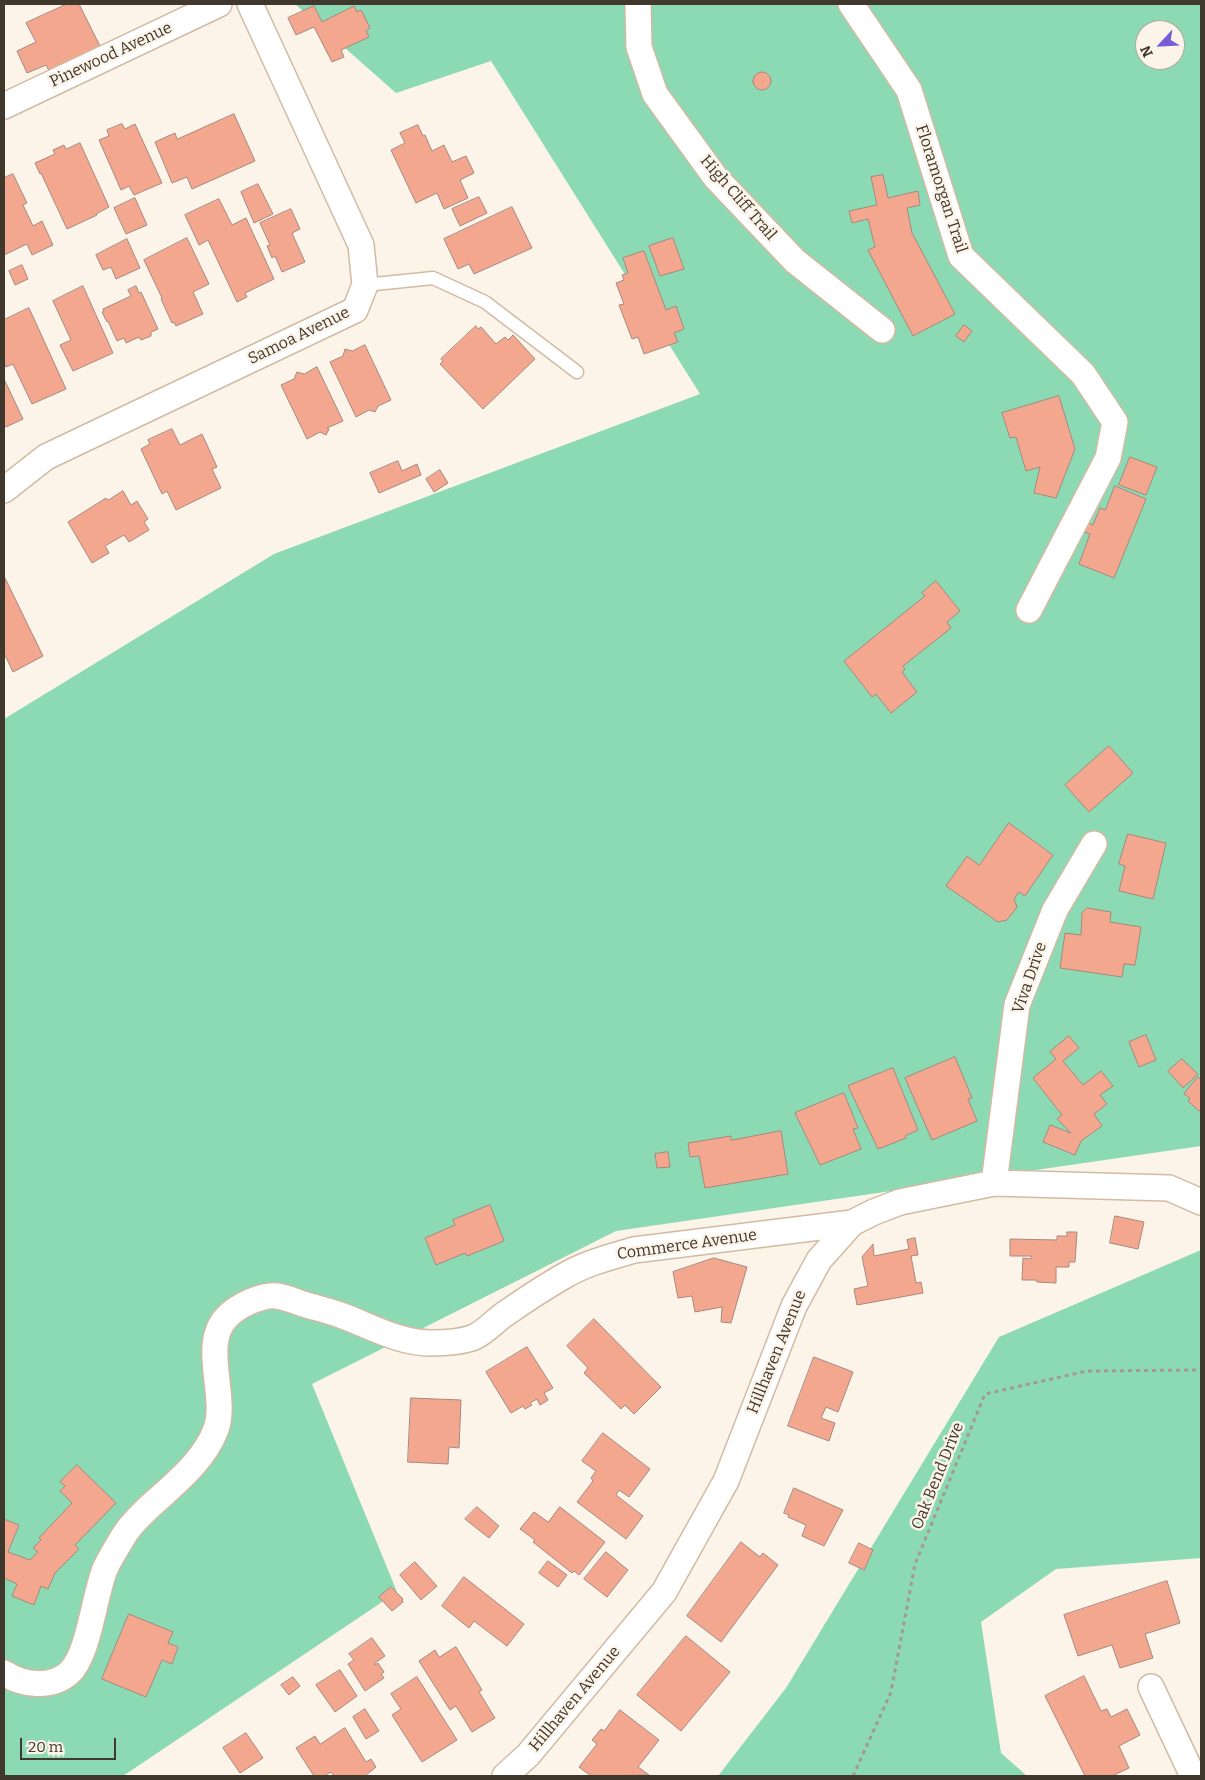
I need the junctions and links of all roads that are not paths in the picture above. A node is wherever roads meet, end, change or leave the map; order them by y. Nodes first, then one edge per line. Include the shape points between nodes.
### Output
1 (219, 4) edge
2 (250, 4) edge
3 (638, 4) edge
4 (851, 4) edge
5 (4, 106) edge
6 (365, 285) junction
7 (882, 330) dead end
8 (577, 372) dead end
9 (4, 490) edge
10 (1029, 610) dead end
11 (1094, 844) dead end
12 (994, 1183) junction
13 (1201, 1202) edge
14 (852, 1223) junction
15 (4, 1673) edge
16 (1151, 1688) dead end
17 (505, 1776) edge
18 (1193, 1776) edge

1 - 5 street, Pinewood Avenue
2 - 6 street, Samoa Avenue via 361,245
3 - 7 street, High Cliff Trail via 639,47 655,94 716,178 795,261
4 - 10 street, Floramorgan Trail via 909,90 961,256 1083,374 1115,422 1108,458
6 - 8 lane via 433,278 485,302
6 - 9 street, Samoa Avenue via 355,310 46,457
11 - 12 street, Viva Drive via 1055,910 1017,1005
12 - 13 street, Hillhaven Avenue via 1169,1188
12 - 14 street, Hillhaven Avenue via 900,1202
14 - 15 street, Commerce Avenue via 634,1250 601,1259 565,1275 474,1338 449,1342 405,1340 276,1296 253,1300 226,1317 219,1328 214,1371 219,1422 211,1442 196,1462 125,1534 105,1569 76,1665 68,1674 47,1683 30,1684 13,1680
14 - 17 street, Hillhaven Avenue via 819,1260 794,1306 726,1481 664,1592 528,1755
16 - 18 street

